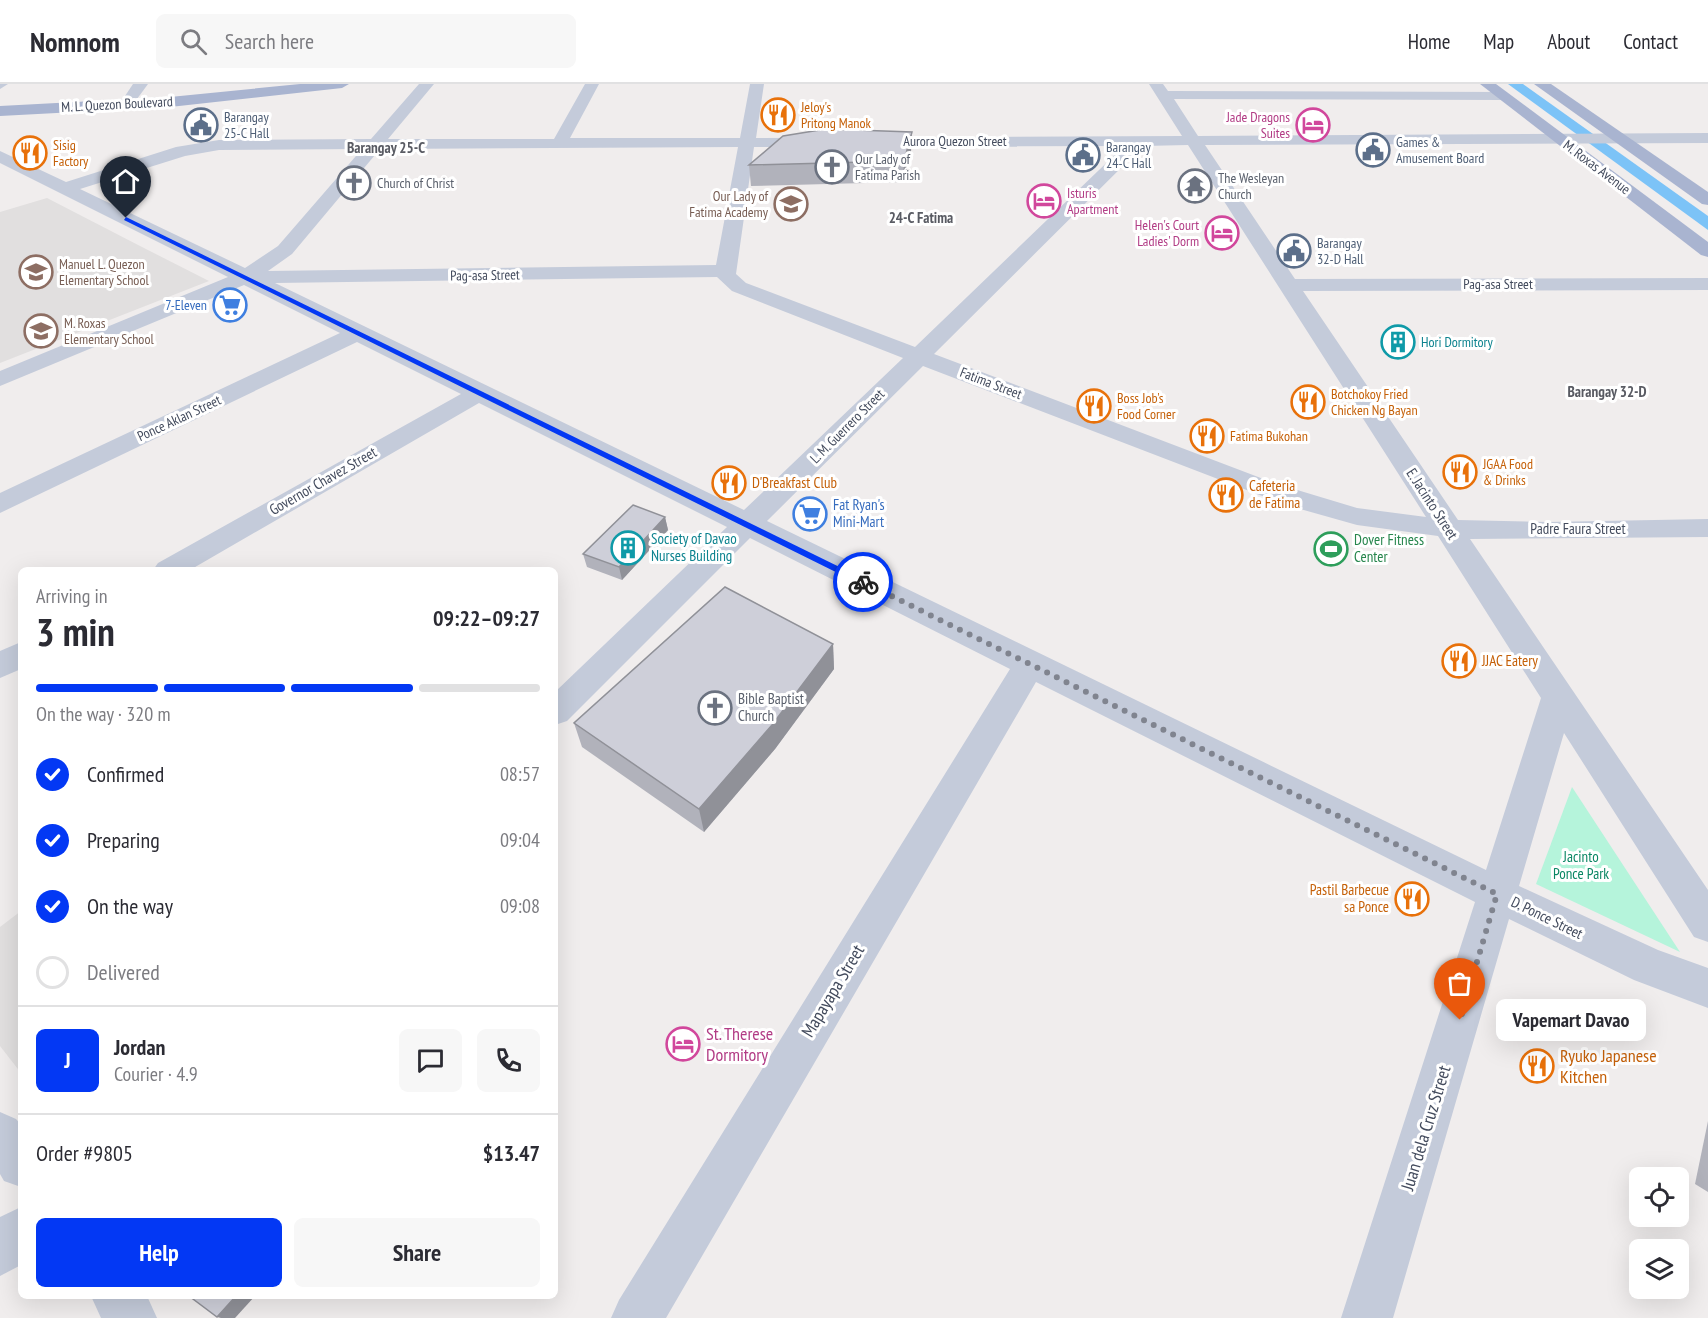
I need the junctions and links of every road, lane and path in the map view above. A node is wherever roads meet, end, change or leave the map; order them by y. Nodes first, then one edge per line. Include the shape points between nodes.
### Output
1 (268, 84) edge
2 (342, 84) edge
3 (427, 84) edge
4 (592, 84) edge
5 (757, 84) edge
6 (1487, 84) edge
7 (1541, 84) edge
8 (136, 90) edge
9 (1159, 90) edge
10 (1503, 96) junction
11 (0, 103) edge
12 (0, 111) edge
13 (1559, 138) junction
14 (1619, 138) junction
15 (1708, 138) edge
16 (747, 141) junction
17 (1138, 141) junction
18 (1193, 141) junction
19 (560, 142) junction
20 (377, 143) junction
21 (0, 156) edge
22 (64, 188) junction
23 (1708, 200) edge
24 (1708, 251) edge
25 (725, 271) junction
26 (245, 277) junction
27 (1708, 284) edge
28 (1287, 285) junction
29 (358, 333) junction
30 (918, 356) junction
31 (0, 379) edge
32 (479, 393) junction
33 (0, 504) edge
34 (747, 525) junction
35 (1708, 528) edge
36 (1448, 529) junction
37 (173, 567) edge
38 (18, 656) edge
39 (1030, 664) junction
40 (0, 666) edge
41 (1558, 698) junction
42 (558, 709) edge
43 (1497, 894) junction
44 (1708, 924) edge
45 (1708, 988) edge
46 (0, 1135) edge
47 (18, 1160) edge
48 (18, 1234) edge
49 (0, 1251) edge
50 (118, 1299) edge
51 (131, 1318) edge
52 (637, 1318) edge
53 (1367, 1318) edge

1 - 8 main road, M. L. Quezon Boulevard
2 - 12 main road, M. L. Quezon Boulevard via 239,96
3 - 20 street
4 - 19 street
5 - 16 street
6 - 10 main road, M. Roxas Avenue
7 - 14 main road
8 - 11 main road, M. L. Quezon Boulevard
9 - 10 street
9 - 18 street, E. Jacinto Street
10 - 13 main road, M. Roxas Avenue
13 - 14 street, Aurora Quezon Street
13 - 18 street, Aurora Quezon Street
13 - 24 main road, M. Roxas Avenue
14 - 15 street, Aurora Quezon Street
14 - 23 main road
16 - 17 street, Aurora Quezon Street
16 - 19 street, Aurora Quezon Street
16 - 25 street
17 - 18 street, Aurora Quezon Street
17 - 30 street, L. M. Guerrero Street
18 - 28 street, E. Jacinto Street
19 - 20 street, Aurora Quezon Street
20 - 22 street, Aurora Quezon Street via 194,147
20 - 26 street via 285,250
21 - 22 street, D. Ponce Street
22 - 26 street, D. Ponce Street
25 - 26 street, Pag-asa Street
25 - 30 street, Fatima Street via 731,282 746,290
26 - 29 street, D. Ponce Street
26 - 31 street
27 - 28 street, Pag-asa Street
28 - 36 street, E. Jacinto Street
29 - 32 street, D. Ponce Street
29 - 33 street, Ponce Aklan Street
30 - 34 street, L. M. Guerrero Street
30 - 36 street, Fatima Street via 1265,489 1386,522
32 - 34 street, D. Ponce Street
32 - 37 street, Governor Chavez Street
34 - 39 street, D. Ponce Street
34 - 42 street, L. M. Guerrero Street
35 - 36 street, Padre Faura Street
36 - 41 street, E. Jacinto Street
38 - 40 street
39 - 43 street, D. Ponce Street
39 - 52 street, Mapayapa Street
41 - 43 street, Juan dela Cruz Street
41 - 44 street, E. Jacinto Street
43 - 45 street, D. Ponce Street via 1648,966
43 - 53 street, Juan dela Cruz Street
46 - 47 street
48 - 49 street
50 - 51 street

